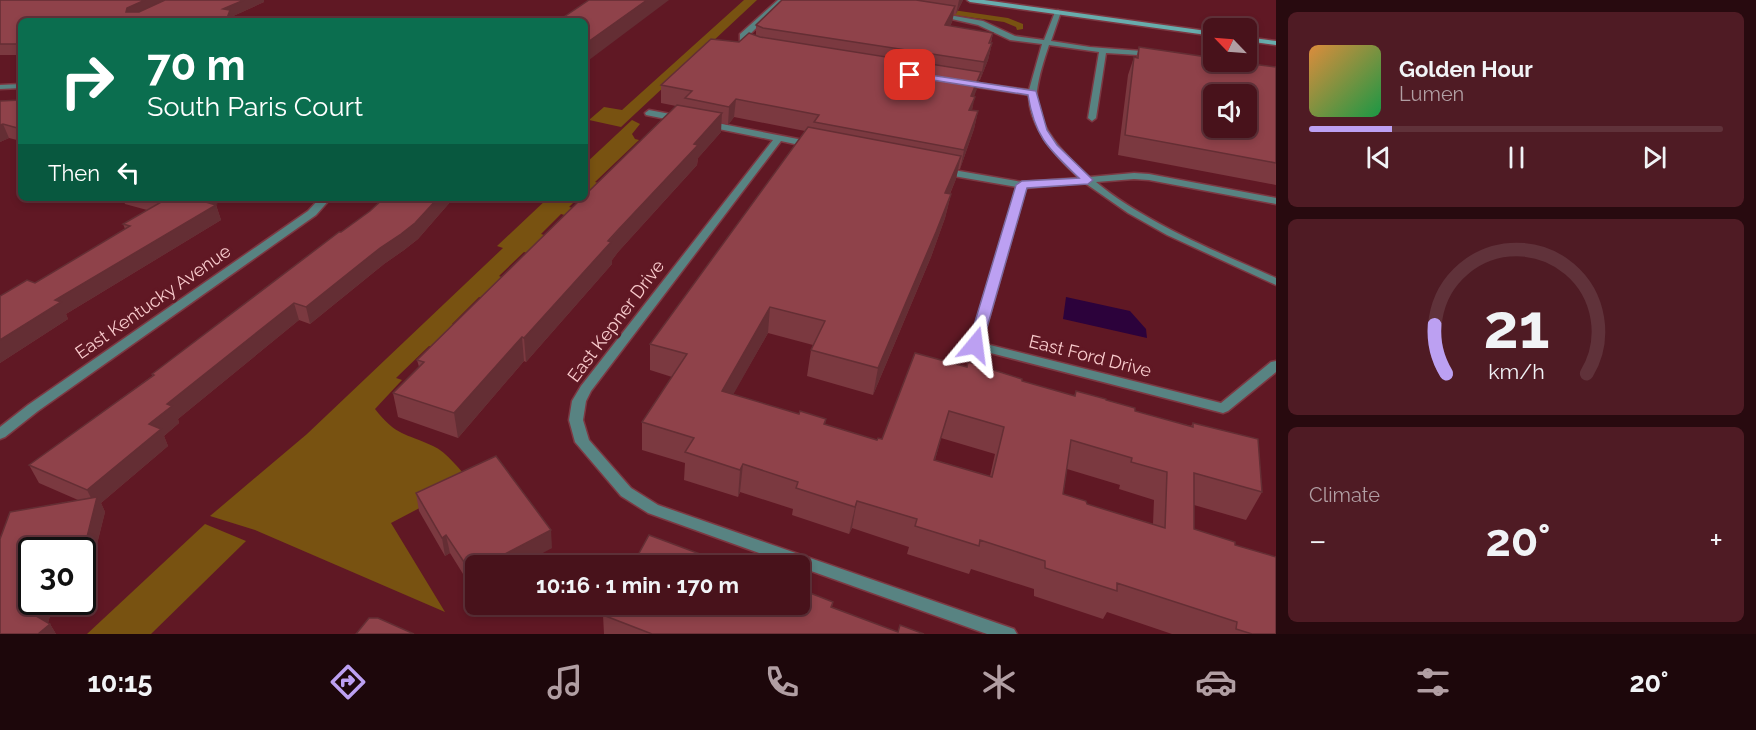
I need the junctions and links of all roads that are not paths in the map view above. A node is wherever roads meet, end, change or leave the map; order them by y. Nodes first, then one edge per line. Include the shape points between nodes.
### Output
1 (782, 0) edge
2 (970, 0) edge
3 (1058, 12) junction
4 (923, 13) edge
5 (1203, 32) edge
6 (1257, 40) edge
7 (1047, 43) junction
8 (1276, 43) edge
9 (759, 49) edge
10 (1103, 50) junction
11 (1166, 56) edge
12 (952, 82) edge
13 (18, 86) edge
14 (0, 87) edge
15 (1033, 93) junction
16 (649, 113) dead end
17 (1092, 118) dead end
18 (778, 139) junction
19 (824, 147) edge
20 (936, 170) edge
21 (1088, 180) junction
22 (1022, 185) junction
23 (323, 201) edge
24 (1276, 201) edge
25 (1276, 282) edge
26 (1276, 365) edge
27 (0, 435) edge
28 (1008, 634) edge

1 - 9 street via 743,36 749,46
2 - 3 main road
3 - 5 main road
3 - 7 street
4 - 7 street via 968,20 1013,38
6 - 8 main road
7 - 10 street
7 - 15 street
10 - 11 street
10 - 17 street
12 - 15 street
13 - 14 street
15 - 21 street via 1042,130
16 - 18 street
18 - 19 street
18 - 28 street, East Kepner Drive via 586,389 576,420 582,442 626,492 653,509
20 - 22 street
21 - 22 street
21 - 24 street via 1149,177
21 - 25 street via 1163,229
22 - 26 street, East Ford Drive via 975,345 1223,408
23 - 27 street, East Kentucky Avenue via 312,213

